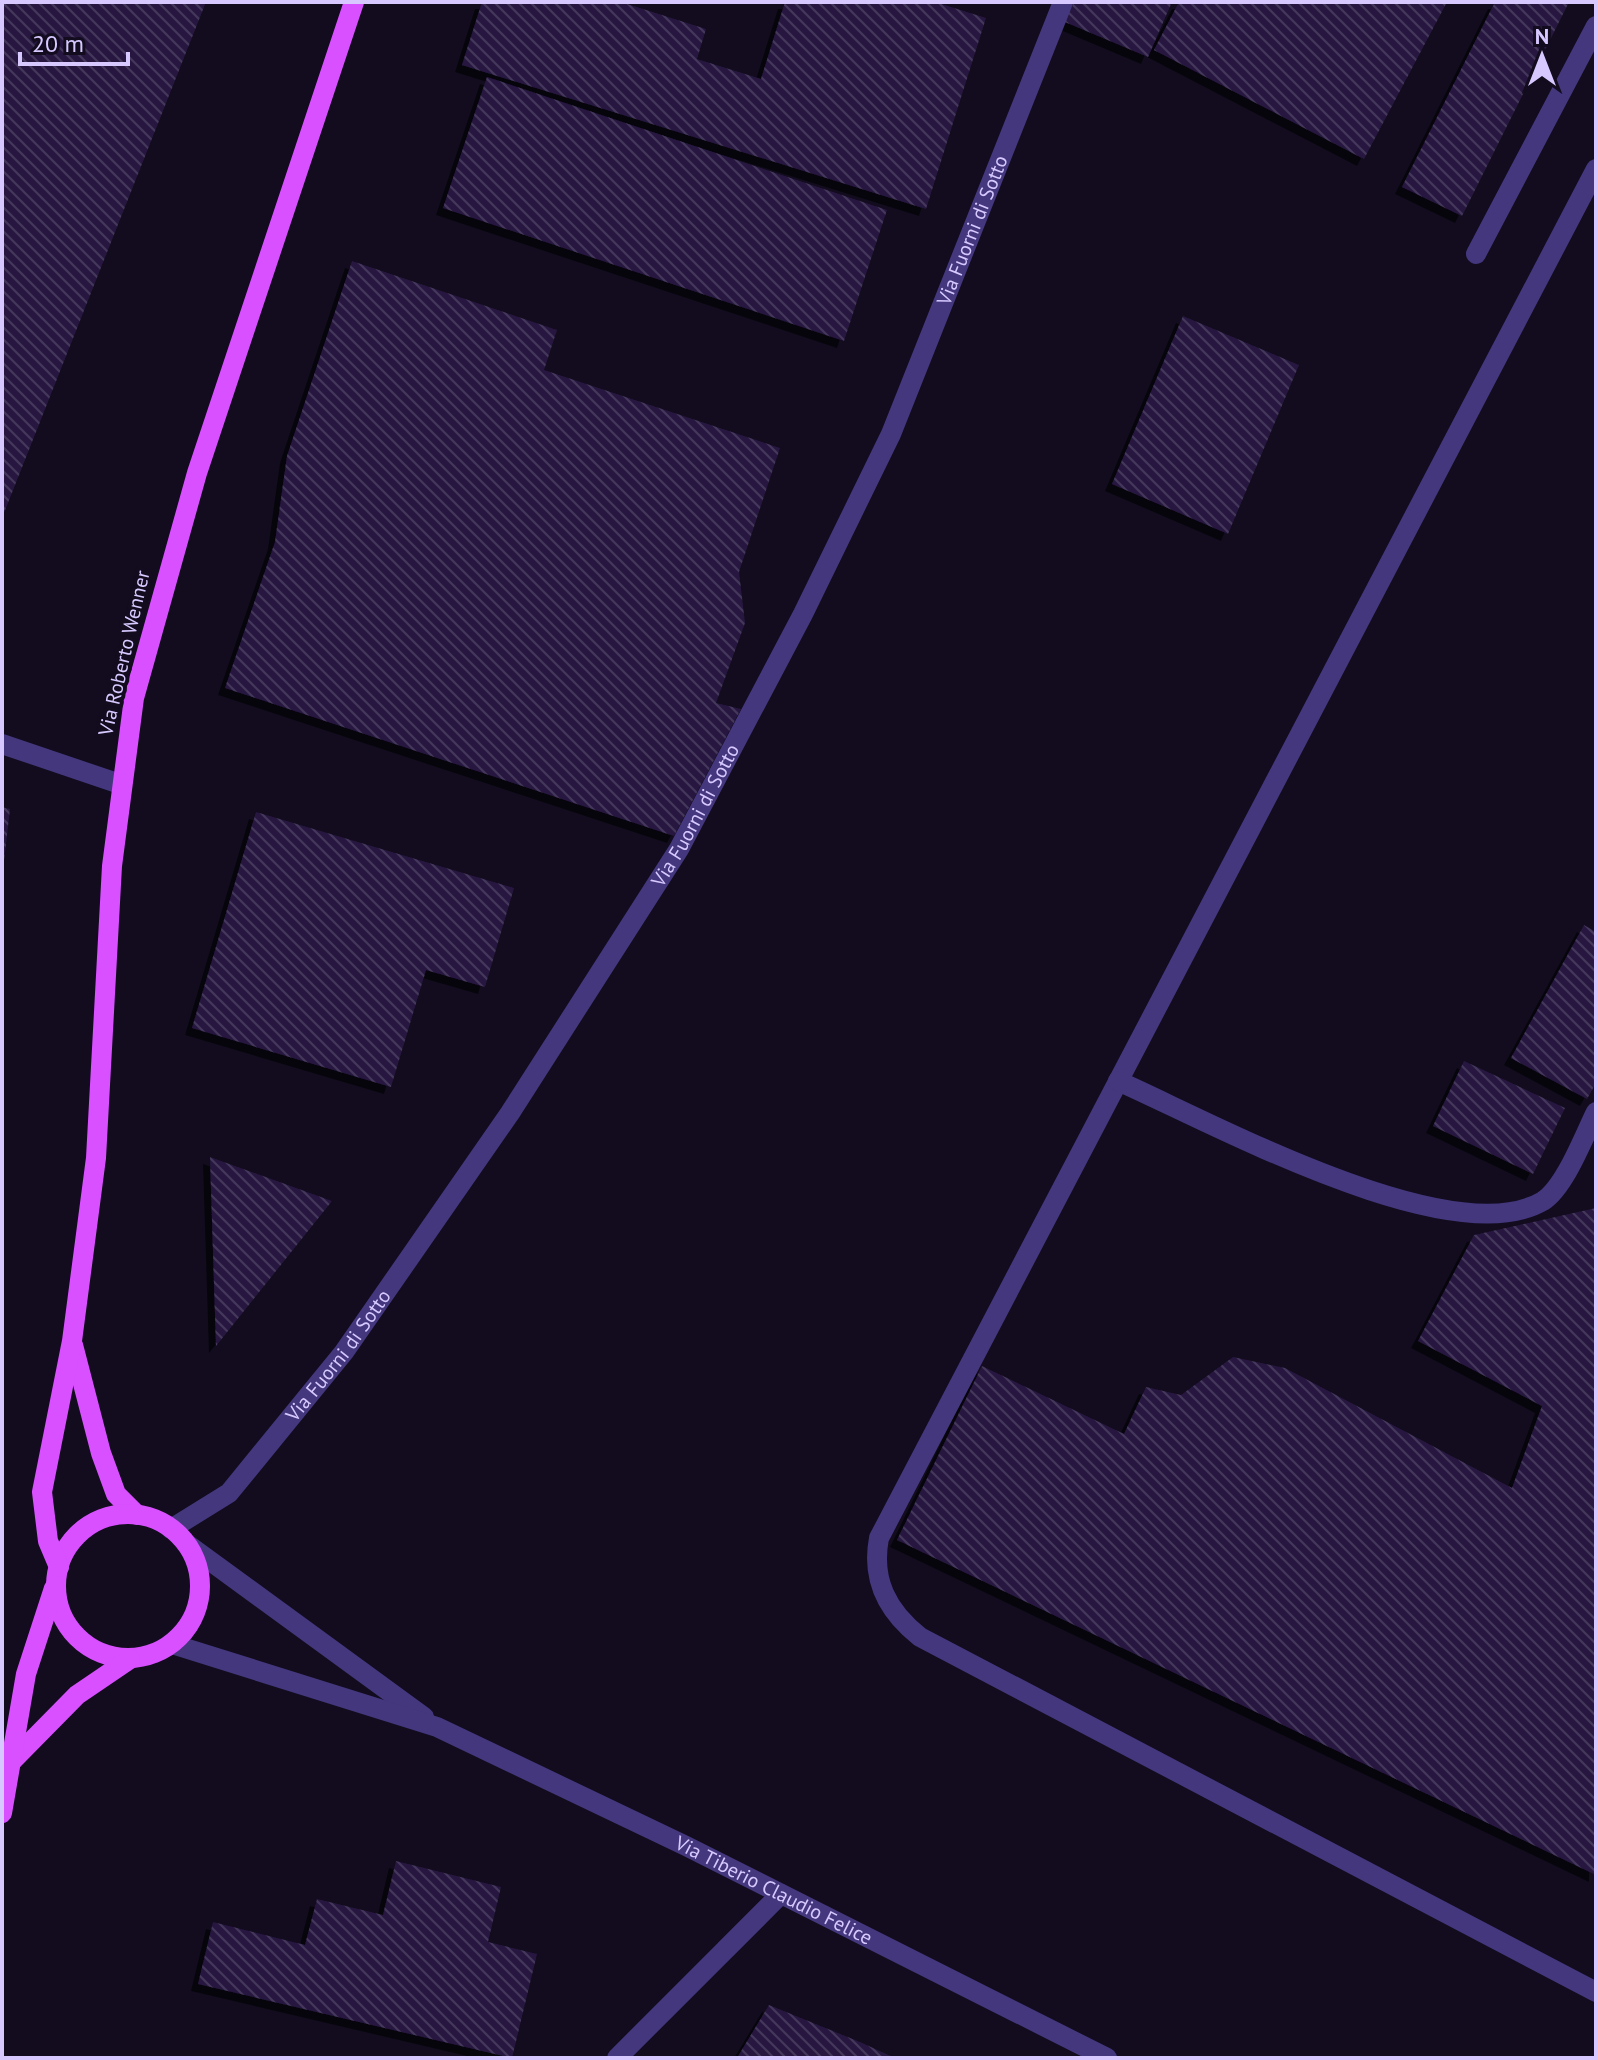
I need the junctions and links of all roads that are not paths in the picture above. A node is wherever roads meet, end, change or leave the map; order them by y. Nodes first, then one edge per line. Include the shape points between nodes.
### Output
1 (1063, 2) edge
2 (352, 5) edge
3 (1596, 26) edge
4 (1596, 169) edge
5 (1476, 254) dead end
6 (2, 744) edge
7 (120, 784) junction
8 (1118, 1081) junction
9 (1596, 1112) edge
10 (72, 1341) junction
11 (137, 1515) junction
12 (171, 1529) junction
13 (187, 1544) junction
14 (57, 1575) junction
15 (172, 1644) junction
16 (130, 1659) junction
17 (437, 1727) junction
18 (10, 1764) junction
19 (2, 1813) edge
20 (781, 1894) junction
21 (1596, 1992) edge
22 (617, 2058) edge
23 (1107, 2058) edge

1 - 12 street, Via Fuorni di Sotto via 891,434 679,849 519,1100 344,1352 229,1493
2 - 7 main road, Via Roberto Wenner via 193,486 137,684
3 - 5 street
4 - 8 street
6 - 7 street
7 - 10 main road, Via Roberto Wenner via 96,1158
8 - 9 street via 1365,1191 1474,1214 1542,1201 1557,1188
8 - 21 street via 879,1538 876,1578 886,1598 920,1637 969,1665
10 - 11 main road, Via Roberto Wenner via 116,1494
10 - 14 main road, Via Roberto Wenner via 42,1492
11 - 12 main road
11 - 14 main road via 90,1525 66,1550
12 - 13 main road
13 - 15 main road via 197,1564 199,1597 187,1628
13 - 17 street
14 - 16 main road via 59,1606 69,1628 107,1656
14 - 18 main road via 26,1674
15 - 16 main road
15 - 17 street
16 - 18 main road via 77,1695
17 - 20 street, Via Tiberio Claudio Felice
18 - 19 main road
20 - 22 street
20 - 23 street, Via Tiberio Claudio Felice

